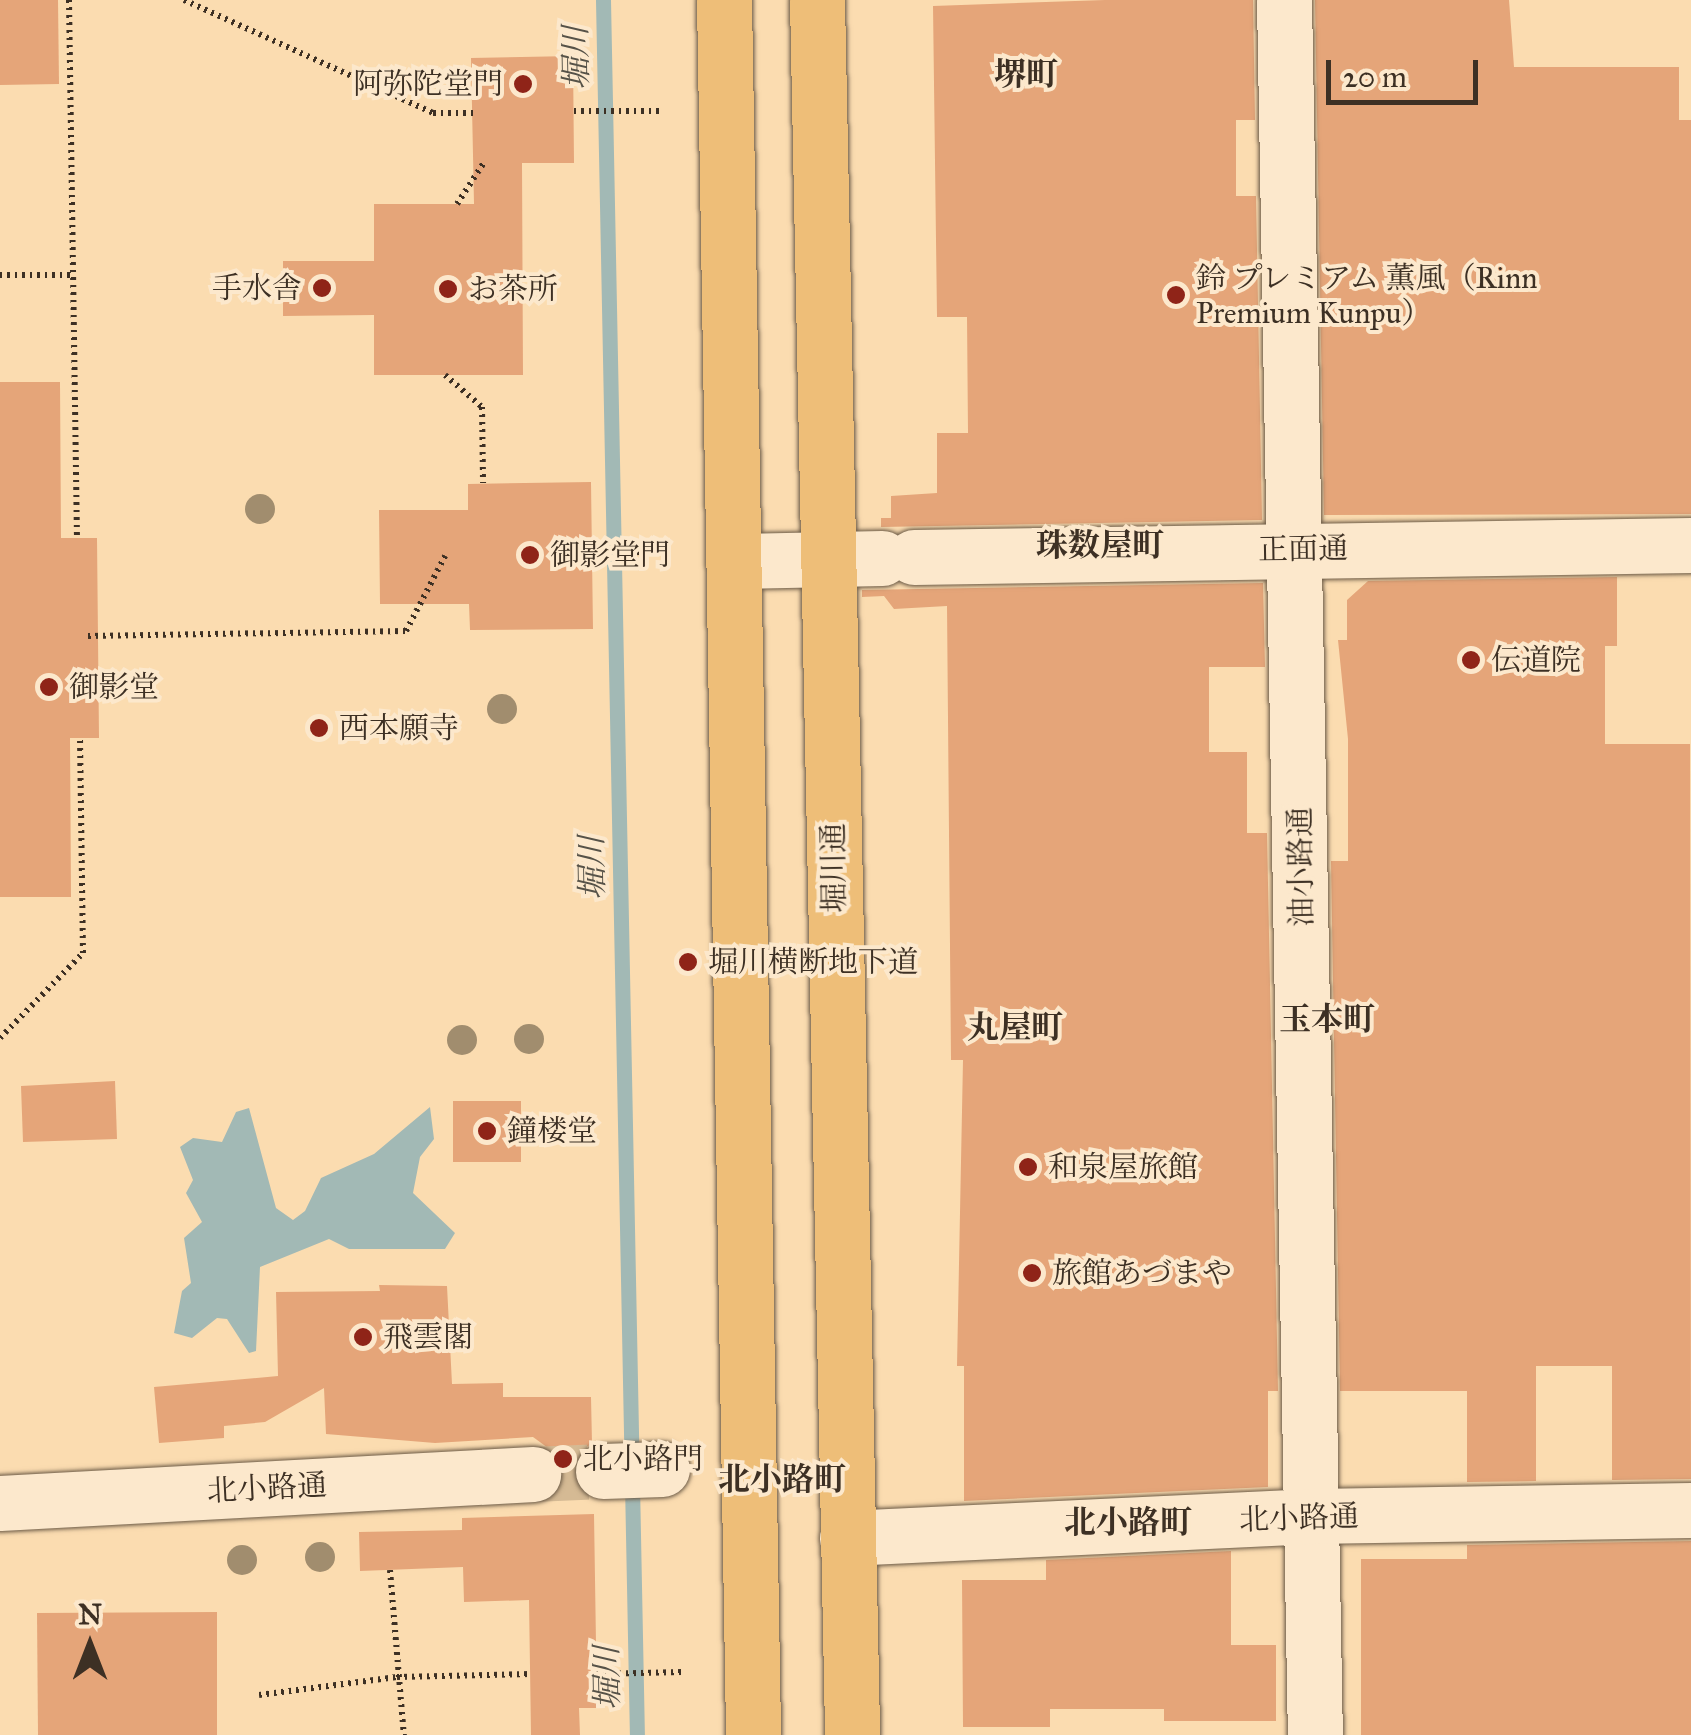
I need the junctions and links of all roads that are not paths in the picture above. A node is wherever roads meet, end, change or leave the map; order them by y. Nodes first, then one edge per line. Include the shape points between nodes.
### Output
1 (724, 0) edge
2 (817, 0) edge
3 (1284, 0) edge
4 (1691, 546) edge
5 (1296, 549) junction
6 (827, 559) junction
7 (738, 561) junction
8 (662, 1468) dead end
9 (602, 1471) tunnel mouth
10 (534, 1474) tunnel mouth
11 (0, 1503) edge
12 (1691, 1510) edge
13 (1312, 1516) junction
14 (847, 1538) junction
15 (753, 1735) edge
16 (852, 1735) edge
17 (1315, 1735) edge

1 - 7 highway
2 - 6 highway, 堀川通
3 - 5 street, 油小路通
4 - 5 street, 正面通
5 - 6 street, 正面通
5 - 13 street, 油小路通
6 - 7 street, 正面通
6 - 14 highway, 堀川通
7 - 15 highway
8 - 9 street
10 - 11 street, 北小路通
12 - 13 street, 北小路通
13 - 14 street, 北小路通
13 - 17 street, 油小路通
14 - 16 highway, 堀川通

